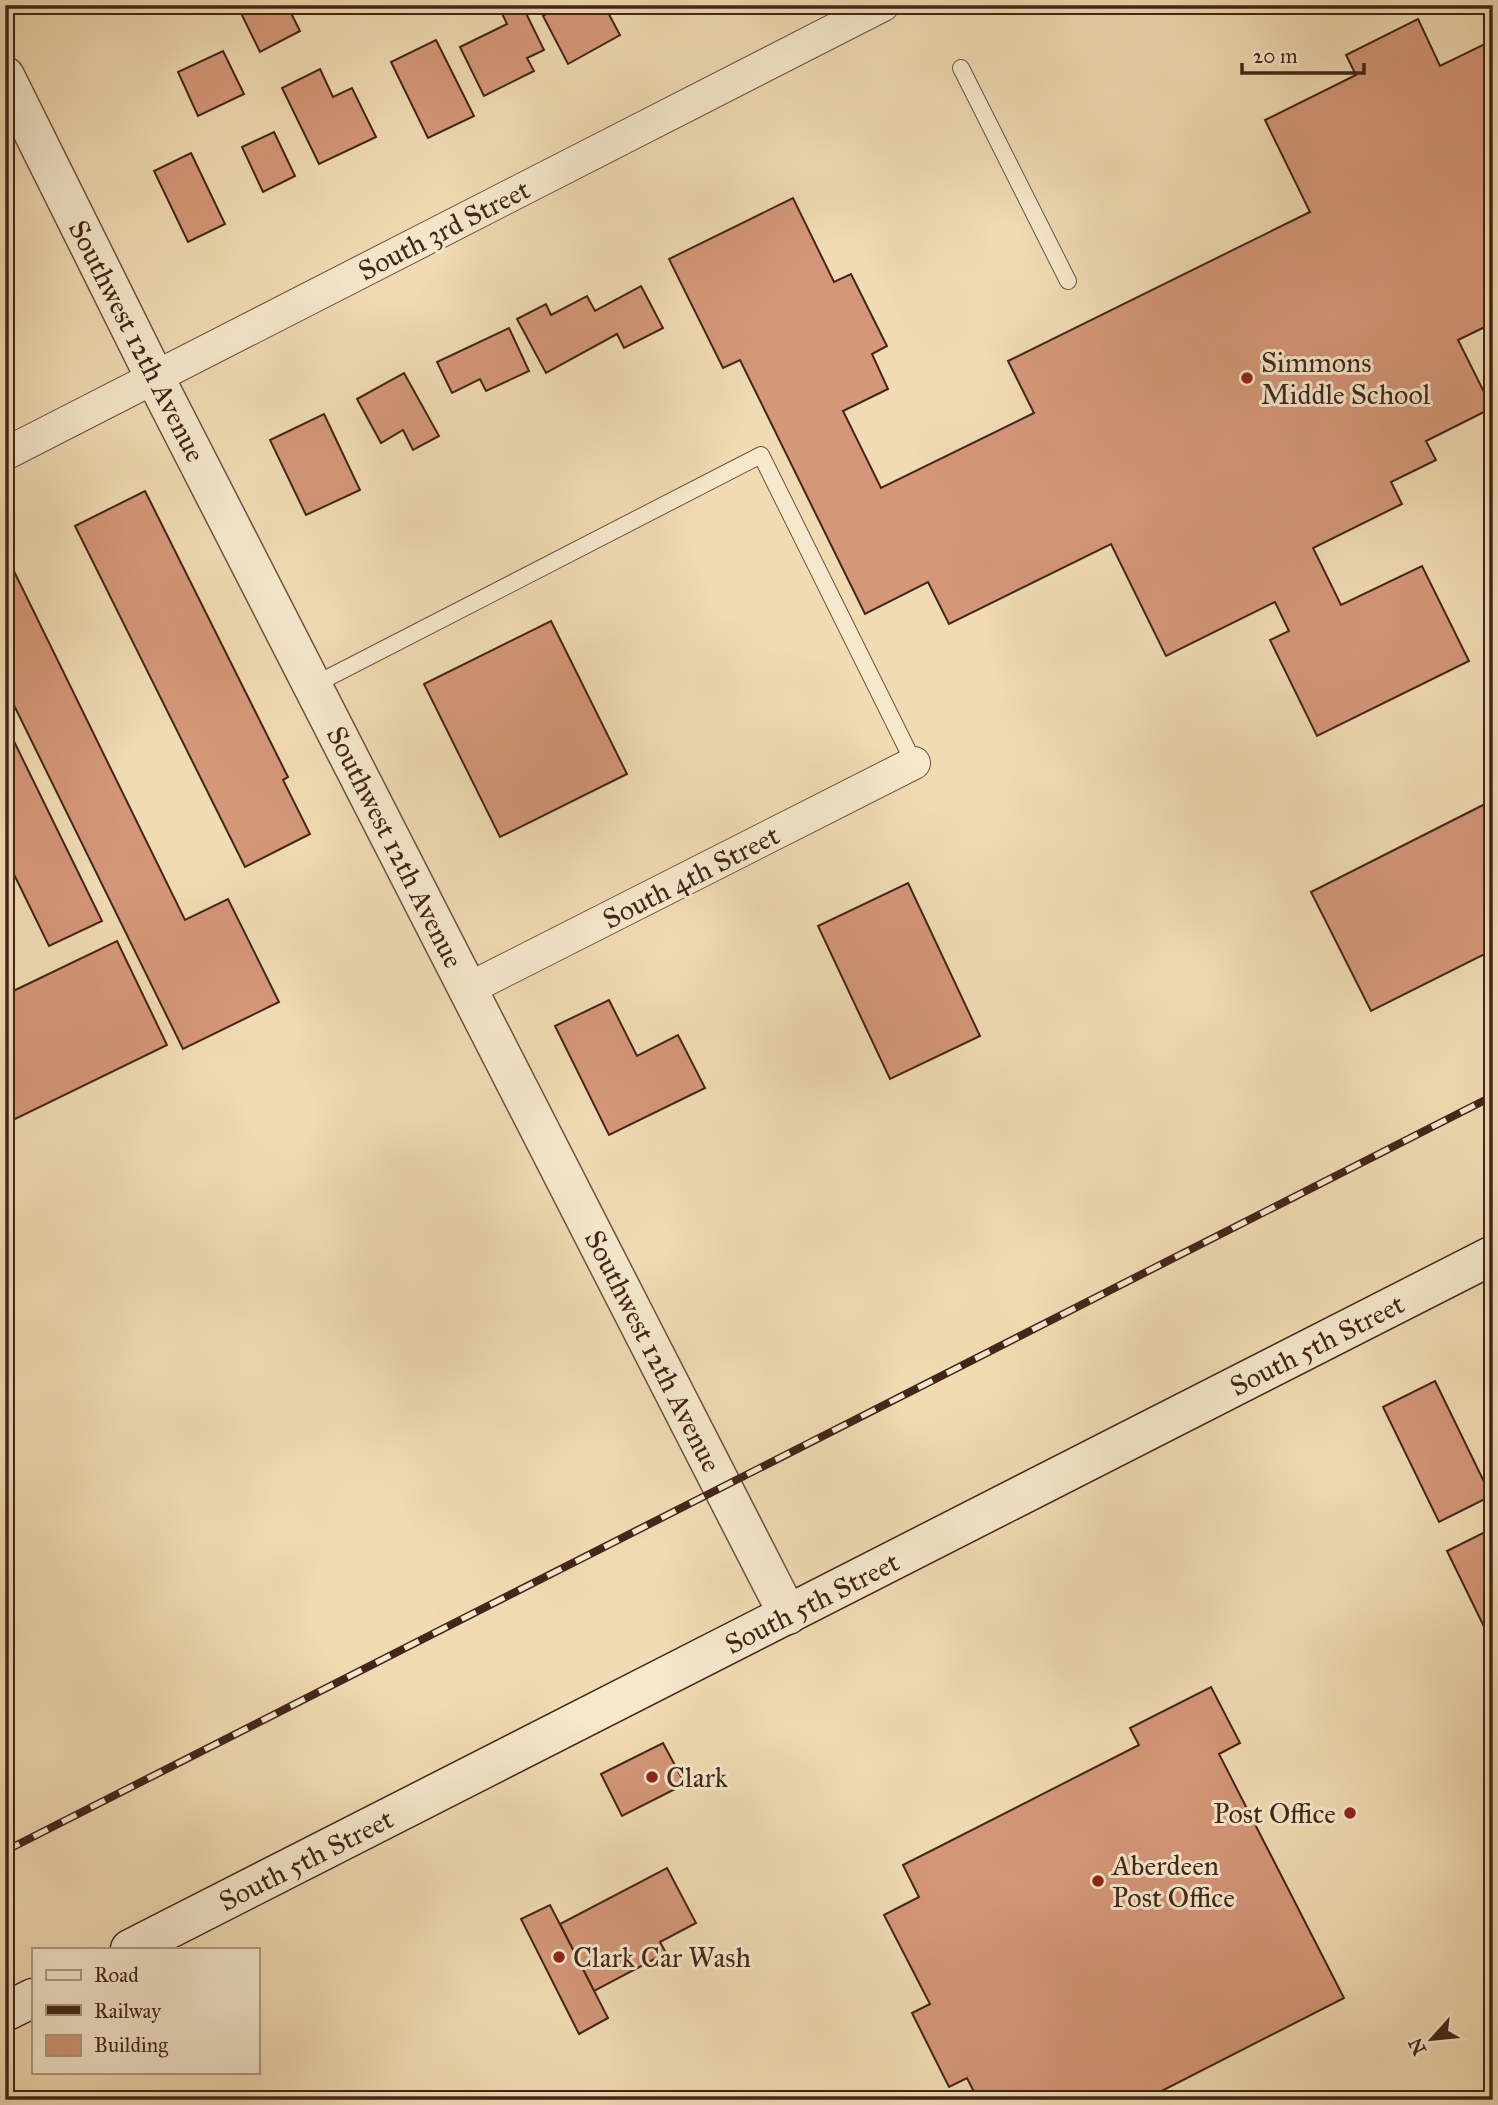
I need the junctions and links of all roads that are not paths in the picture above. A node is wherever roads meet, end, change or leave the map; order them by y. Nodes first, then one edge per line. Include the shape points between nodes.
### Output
1 (883, 5) edge
2 (961, 68) dead end
3 (5, 76) edge
4 (1069, 281) dead end
5 (155, 378) junction
6 (5, 454) edge
7 (312, 686) junction
8 (914, 764) joint
9 (468, 989) junction
10 (1489, 1266) edge
11 (788, 1615) junction
12 (132, 1948) edge
13 (32, 1998) edge
14 (5, 2012) edge

1 - 5 street, South 3rd Street
2 - 4 lane
3 - 5 street, Southwest 12th Avenue
5 - 6 street, South 3rd Street
5 - 7 street, Southwest 12th Avenue
7 - 8 lane via 761,455
7 - 9 street, Southwest 12th Avenue
8 - 9 street, South 4th Street
9 - 11 street, Southwest 12th Avenue
10 - 11 street, South 5th Street
11 - 12 street, South 5th Street
13 - 14 street

